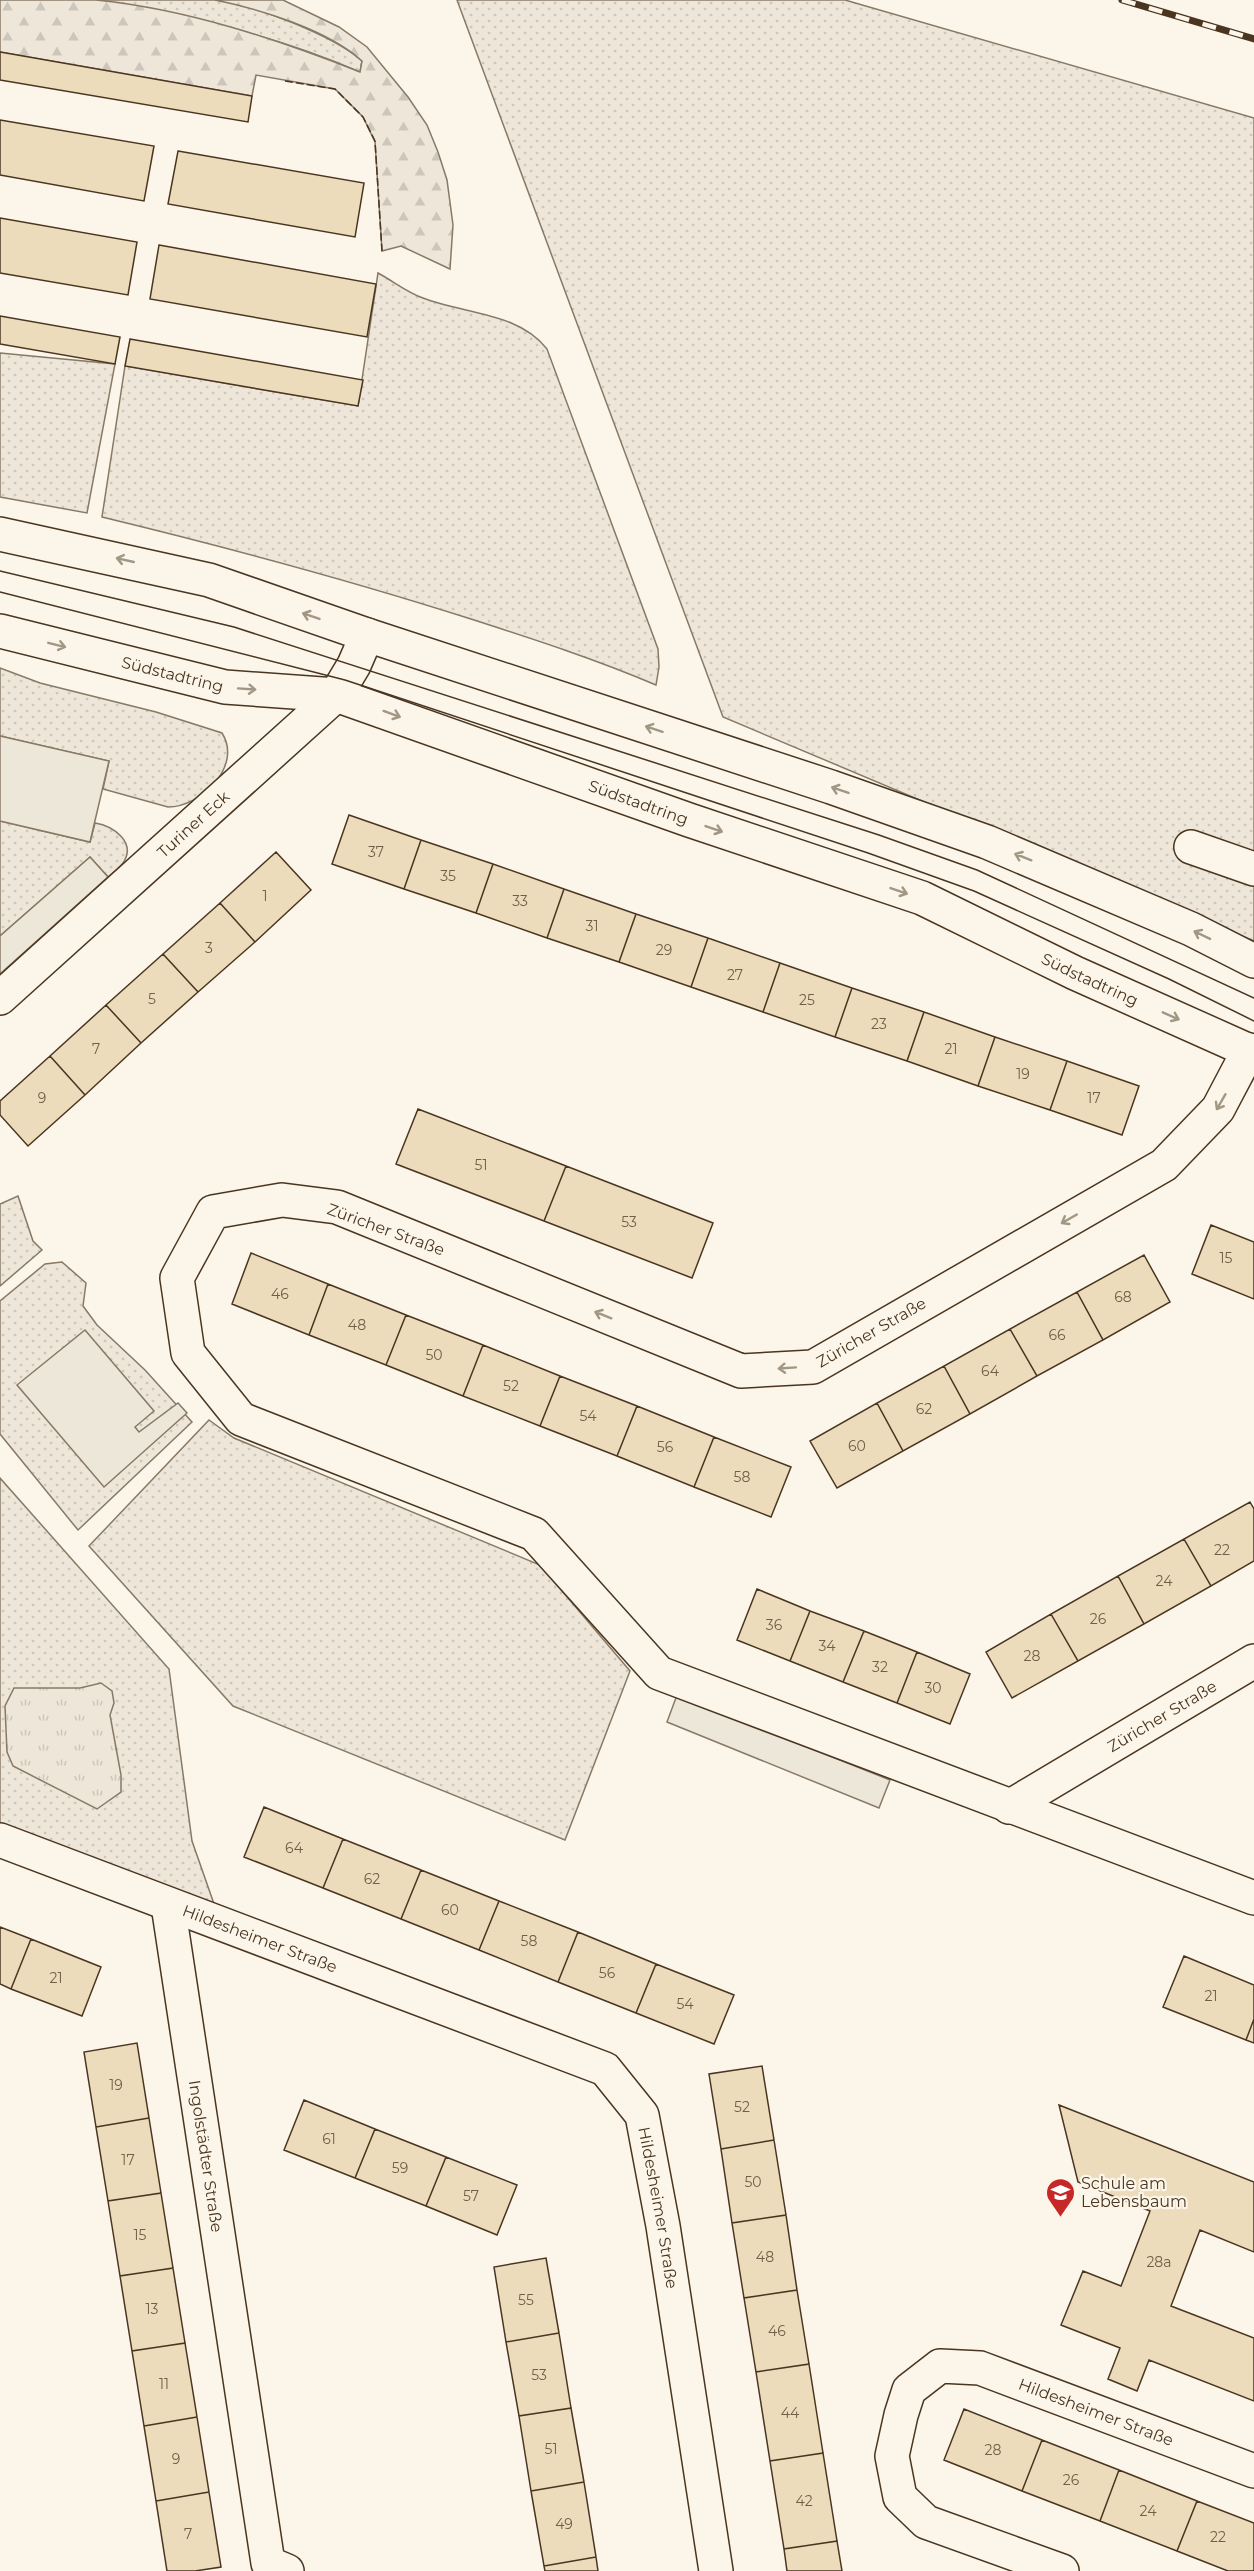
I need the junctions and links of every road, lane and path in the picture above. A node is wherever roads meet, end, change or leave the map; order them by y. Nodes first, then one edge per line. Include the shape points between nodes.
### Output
1 (0, 534) edge
2 (0, 631) edge
3 (367, 635) junction
4 (336, 695) junction
5 (1191, 847) dead end
6 (1254, 869) edge
7 (1254, 961) edge
8 (0, 998) edge
9 (1251, 1052) edge
10 (1254, 1661) edge
11 (1009, 1807) junction
12 (0, 1840) edge
13 (1254, 1898) edge
14 (168, 1905) junction
15 (1254, 2471) edge
16 (287, 2571) edge
17 (716, 2571) edge
18 (1062, 2571) edge

3 -> 1 street via 208,580
2 -> 4 street, Südstadtring via 225,687
3 - 4 street, Turiner Eck
7 -> 3 street via 1129,902 987,843 831,787
4 - 8 street, Turiner Eck
4 -> 9 street, Südstadtring via 921,898
5 - 6 street
9 -> 11 street, Züricher Straße via 1218,1109 1164,1165 813,1367 741,1371 337,1208 282,1200 213,1212 177,1278 188,1353 241,1419 534,1534 659,1673
10 - 11 street, Züricher Straße
11 - 13 street, Züricher Straße
12 - 14 street
14 - 16 street, Ingolstädter Straße via 268,2563
14 - 17 street, Hildesheimer Straße via 220,1921 605,2068 642,2115
15 - 18 street, Hildesheimer Straße via 980,2368 940,2366 909,2390 901,2415 892,2456 900,2497 926,2522

